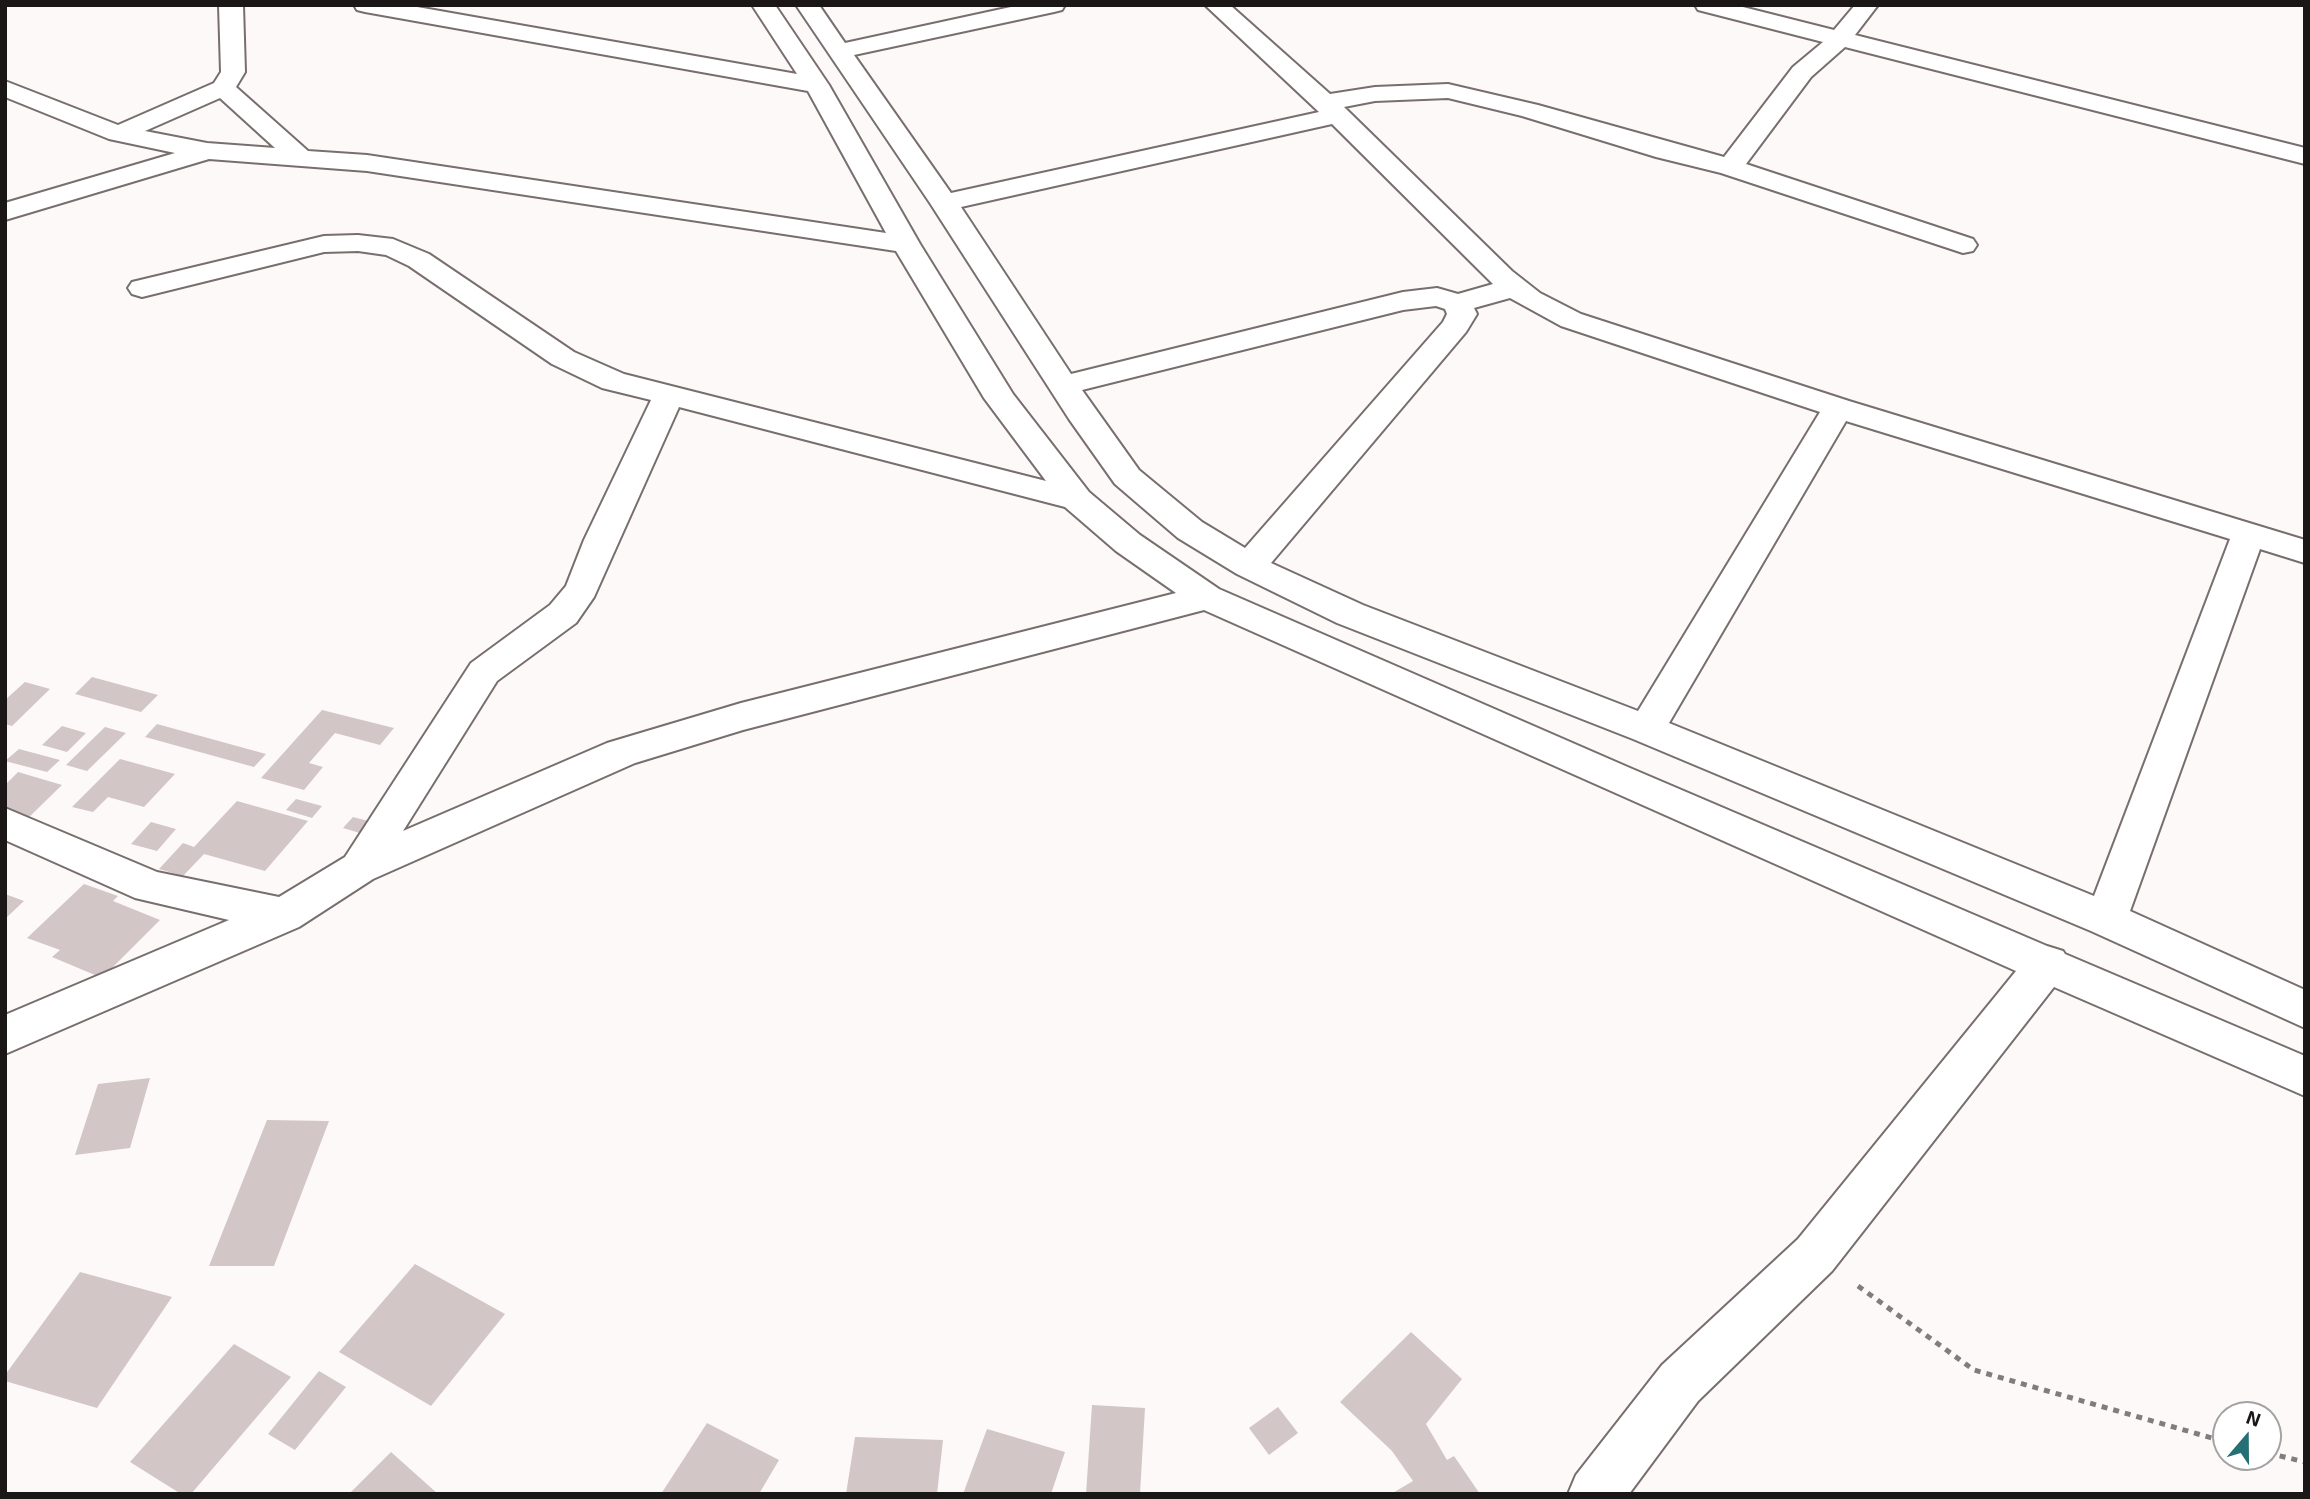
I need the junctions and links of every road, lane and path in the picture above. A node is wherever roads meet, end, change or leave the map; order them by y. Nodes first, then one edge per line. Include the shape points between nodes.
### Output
1 (232, 5) edge
2 (365, 5) edge
3 (763, 5) edge
4 (807, 5) edge
5 (1054, 5) edge
6 (1216, 5) edge
7 (1706, 5) edge
8 (1867, 5) edge
9 (1839, 40) junction
10 (839, 51) junction
11 (817, 85) junction
12 (5, 88) edge
13 (223, 88) junction
14 (1330, 109) junction
15 (118, 134) junction
16 (206, 151) junction
17 (2305, 156) edge
18 (300, 157) junction
19 (1730, 167) junction
20 (944, 203) junction
21 (5, 212) edge
22 (906, 244) junction
23 (1963, 245) dead end
24 (1516, 287) junction
25 (142, 288) dead end
26 (1458, 303) junction
27 (1064, 385) junction
28 (669, 396) junction
29 (1838, 408) junction
30 (1077, 499) junction
31 (2249, 533) junction
32 (2305, 552) edge
33 (1249, 566) junction
34 (1207, 597) junction
35 (1646, 729) junction
36 (5, 823) edge
37 (359, 868) junction
38 (284, 915) junction
39 (2106, 919) junction
40 (2048, 963) junction
41 (2305, 1010) edge
42 (5, 1035) edge
43 (2305, 1077) edge
44 (1815, 1255) junction
45 (2212, 1438) edge
46 (2282, 1457) edge
47 (2305, 1462) edge
48 (1595, 1494) edge

1 - 13 street via 233,72
2 - 11 street
3 - 11 street
4 - 10 street
5 - 10 street
6 - 14 street
7 - 9 street
8 - 9 street
9 - 17 street
9 - 19 street via 1802,72
10 - 20 street
11 - 22 street
12 - 15 street
13 - 15 street
13 - 18 street
14 - 19 street via 1375,94 1448,91
14 - 20 street
14 - 24 street
15 - 16 street
16 - 18 street
16 - 21 street
18 - 22 street via 367,163
19 - 23 street
20 - 27 street
22 - 30 street via 1000,398
24 - 26 street
24 - 29 street via 1571,320
25 - 28 street via 324,244 393,247 563,358 613,381
26 - 27 street via 1437,297 1403,300
26 - 33 street via 1462,314 1455,326
27 - 33 street via 1128,477 1190,530
28 - 30 street
28 - 37 street via 582,589 563,614 484,672
29 - 31 street
29 - 35 street
30 - 34 street via 1128,544
31 - 32 street
31 - 39 street
33 - 35 street via 1350,614
34 - 37 street via 621,753
34 - 40 street
35 - 39 street
36 - 38 street via 150,887
37 - 38 street
38 - 42 street
39 - 41 street
40 - 43 street
40 - 44 street
44 - 45 path via 1973,1370
44 - 48 street via 1679,1383
46 - 47 path

